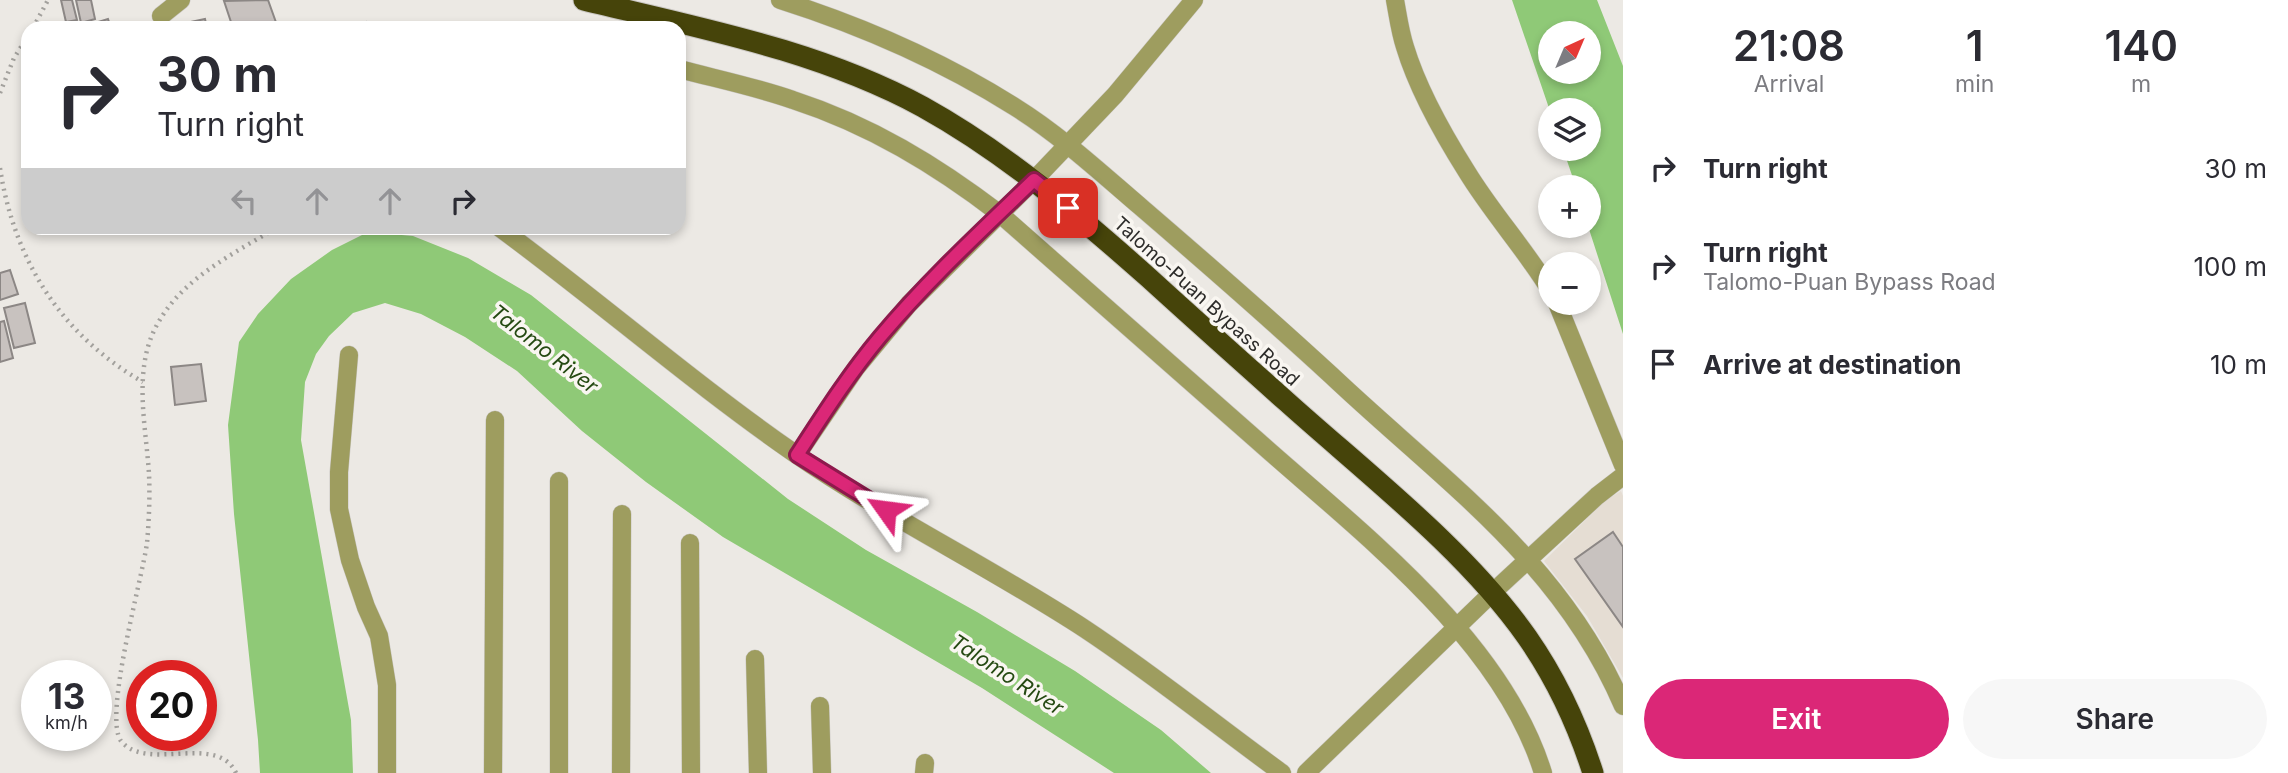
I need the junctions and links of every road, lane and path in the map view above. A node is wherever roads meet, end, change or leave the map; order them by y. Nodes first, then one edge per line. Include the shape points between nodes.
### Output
1 (48, 0) edge
2 (181, 0) edge
3 (584, 0) edge
4 (780, 0) edge
5 (1194, 0) edge
6 (1395, 0) edge
7 (161, 16) dead end
8 (37, 21) edge
9 (666, 21) edge
10 (686, 26) edge
11 (21, 47) edge
12 (686, 71) edge
13 (0, 93) edge
14 (1068, 146) junction
15 (0, 167) edge
16 (1034, 180) junction
17 (1000, 214) junction
18 (265, 235) edge
19 (509, 235) edge
20 (1538, 270) edge
21 (1562, 315) edge
22 (349, 355) dead end
23 (143, 382) junction
24 (495, 420) dead end
25 (797, 455) junction
26 (1623, 465) edge
27 (1623, 476) edge
28 (559, 481) dead end
29 (622, 514) dead end
30 (690, 543) dead end
31 (1529, 559) junction
32 (1492, 593) junction
33 (1456, 627) junction
34 (755, 659) dead end
35 (820, 706) dead end
36 (1623, 706) edge
37 (236, 773) edge
38 (387, 773) edge
39 (493, 773) edge
40 (559, 773) edge
41 (621, 773) edge
42 (691, 773) edge
43 (758, 773) edge
44 (822, 773) edge
45 (1282, 773) edge
46 (1306, 773) edge
47 (1543, 773) edge
48 (1592, 773) edge

1 - 8 path
2 - 7 street
3 - 9 highway, Talomo-Puan Bypass Road
4 - 14 street via 876,34 945,67 1015,107
5 - 14 street
6 - 20 street via 1405,47 1438,121 1467,173
10 - 16 highway, Talomo-Puan Bypass Road via 822,61 923,107
11 - 13 path
12 - 17 street via 795,100 843,119 952,177
14 - 16 street
14 - 31 street via 1257,307
15 - 23 path via 14,226 46,292 89,345
16 - 17 street
16 - 32 highway, Talomo-Puan Bypass Road via 1418,519
17 - 25 street via 879,338
17 - 33 street via 1354,526
18 - 23 path via 186,286 158,323 145,353
19 - 25 street
21 - 26 street
22 - 38 street via 339,509 350,560 380,636 387,685
23 - 37 path via 149,476 147,542 116,698 116,725 120,739 132,752 216,756
24 - 39 street
25 - 45 street via 1094,635
27 - 31 street
28 - 40 street
29 - 41 street
30 - 42 street
31 - 32 street
31 - 36 street via 1585,632
32 - 33 street
32 - 48 highway, Talomo-Puan Bypass Road via 1556,681 1578,727
33 - 46 street
33 - 47 street via 1506,692
34 - 43 street
35 - 44 street

